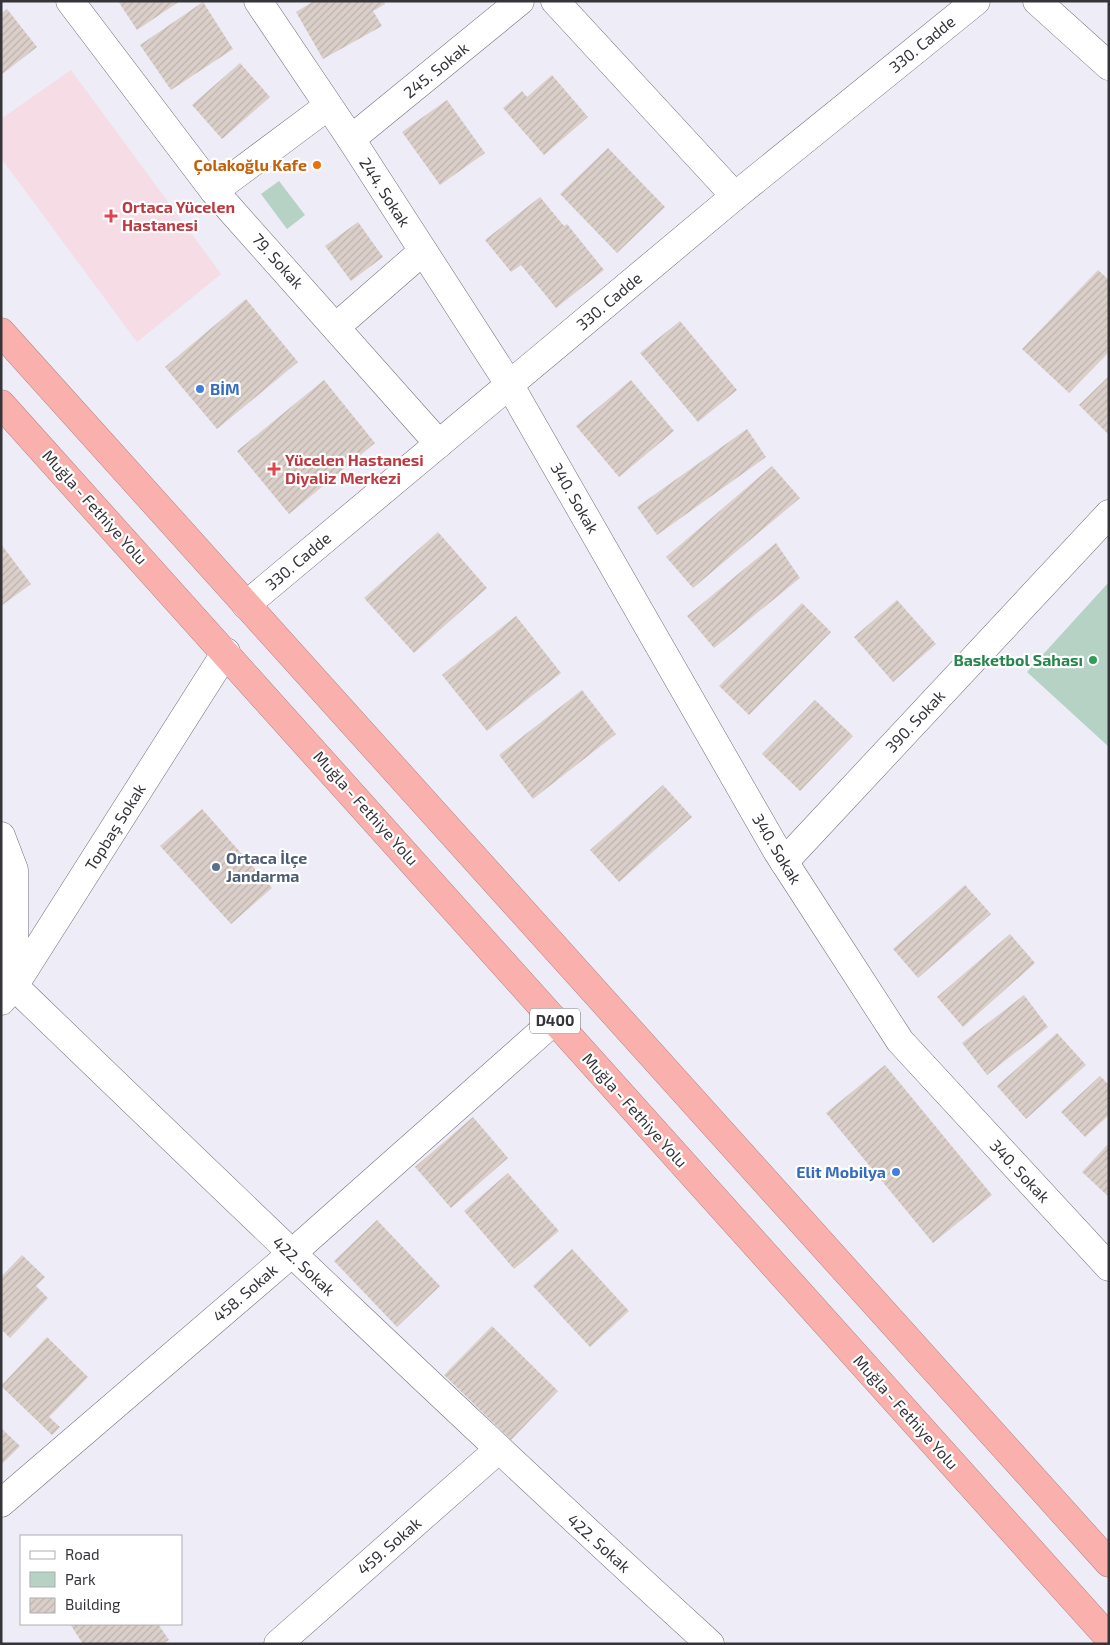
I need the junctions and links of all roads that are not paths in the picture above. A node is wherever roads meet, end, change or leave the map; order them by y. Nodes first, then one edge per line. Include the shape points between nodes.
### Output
1 (70, 1) edge
2 (258, 1) edge
3 (520, 1) edge
4 (555, 1) edge
5 (976, 1) edge
6 (1037, 1) edge
7 (1109, 66) edge
8 (328, 106) junction
9 (351, 138) junction
10 (214, 191) junction
11 (735, 196) junction
12 (423, 251) junction
13 (337, 326) junction
14 (1, 332) edge
15 (510, 384) junction
16 (1, 404) edge
17 (439, 444) junction
18 (1108, 514) edge
19 (246, 605) junction
20 (226, 652) junction
21 (1, 836) edge
22 (784, 862) junction
23 (6, 984) edge
24 (555, 1020) junction
25 (291, 1254) junction
26 (1109, 1267) edge
27 (499, 1448) junction
28 (1, 1503) edge
29 (1109, 1563) edge
30 (1109, 1638) edge
31 (278, 1644) edge
32 (710, 1644) edge

1 - 10 street, 79. Sokak
2 - 8 street, 244. Sokak
3 - 9 street, 245. Sokak
4 - 11 street
5 - 11 street, 330. Cadde
6 - 7 street
8 - 9 street, 244. Sokak
8 - 10 street
9 - 12 street, 244. Sokak
10 - 13 street, 79. Sokak
11 - 15 street, 330. Cadde
12 - 13 street
12 - 15 street, 244. Sokak
13 - 17 street, 79. Sokak
14 - 19 highway, D400
15 - 17 street, 330. Cadde
15 - 22 street, 340. Sokak
16 - 20 highway, Muğla - Fethiye Yolu / D400
17 - 19 street, 330. Cadde
18 - 22 street, 390. Sokak
19 - 29 highway, D400
20 - 23 street, Topbaş Sokak
20 - 24 highway, Muğla - Fethiye Yolu / D400
21 - 23 street via 14,870
22 - 26 street, 340. Sokak via 900,1042
23 - 25 street, 422. Sokak
24 - 25 street, 458. Sokak
24 - 30 highway, Muğla - Fethiye Yolu / D400
25 - 27 street, 422. Sokak
25 - 28 street, 458. Sokak
27 - 31 street, 459. Sokak
27 - 32 street, 422. Sokak

